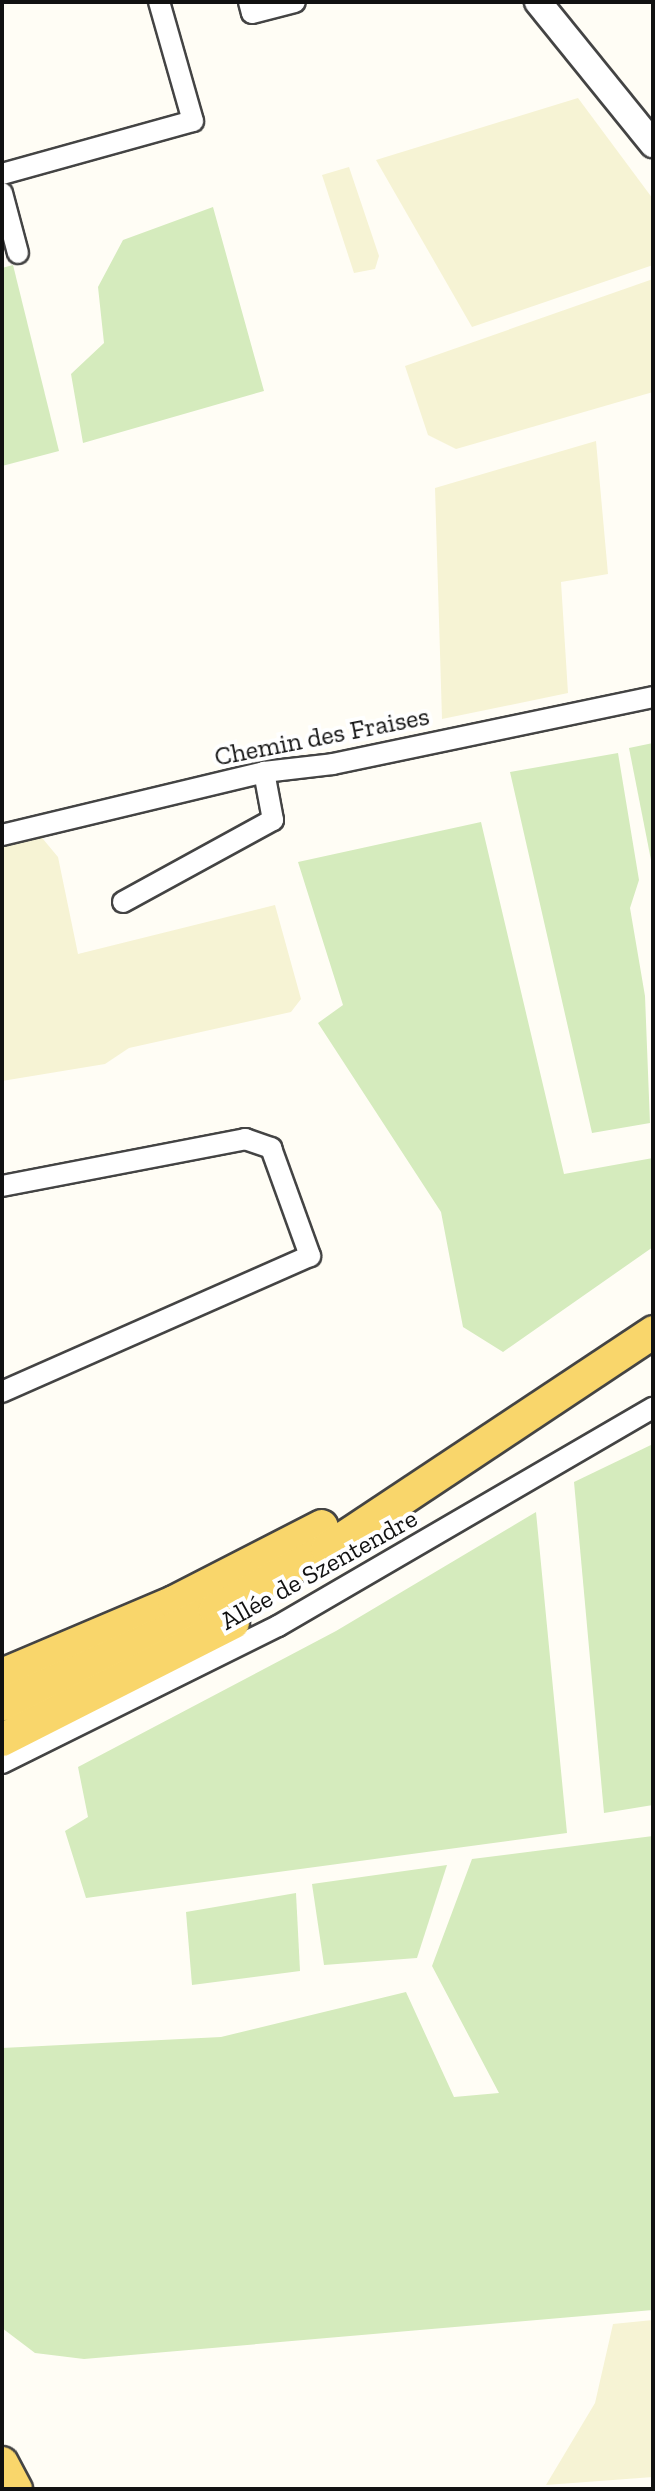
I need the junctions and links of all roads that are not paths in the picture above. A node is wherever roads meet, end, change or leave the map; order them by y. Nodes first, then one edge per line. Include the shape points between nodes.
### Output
1 (159, 2) edge
2 (249, 2) edge
3 (295, 2) edge
4 (538, 2) edge
5 (653, 144) edge
6 (2, 174) edge
7 (2, 193) edge
8 (18, 253) dead end
9 (653, 697) edge
10 (264, 772) junction
11 (2, 835) edge
12 (123, 902) dead end
13 (2, 1186) edge
14 (653, 1332) edge
15 (2, 1392) edge
16 (653, 1408) edge
17 (445, 1469) junction
18 (327, 1549) junction
19 (2, 1675) edge
20 (2, 1705) edge
21 (2, 1740) edge
22 (2, 1763) edge
23 (2, 2463) edge
24 (16, 2489) edge

1 - 6 street via 193,121
2 - 3 street via 252,13
4 - 5 street
7 - 8 street
9 - 10 street, Chemin des Fraises via 333,764
10 - 11 street, Chemin des Fraises
10 - 12 street via 273,820
13 - 15 street via 245,1139 271,1148 310,1256
14 - 17 main road
16 - 22 street, Allée de Szentendre via 278,1626
17 - 18 main road
17 - 19 main road via 174,1602
18 - 20 main road via 215,1610
18 - 21 main road via 316,1572 269,1603
23 - 24 main road

